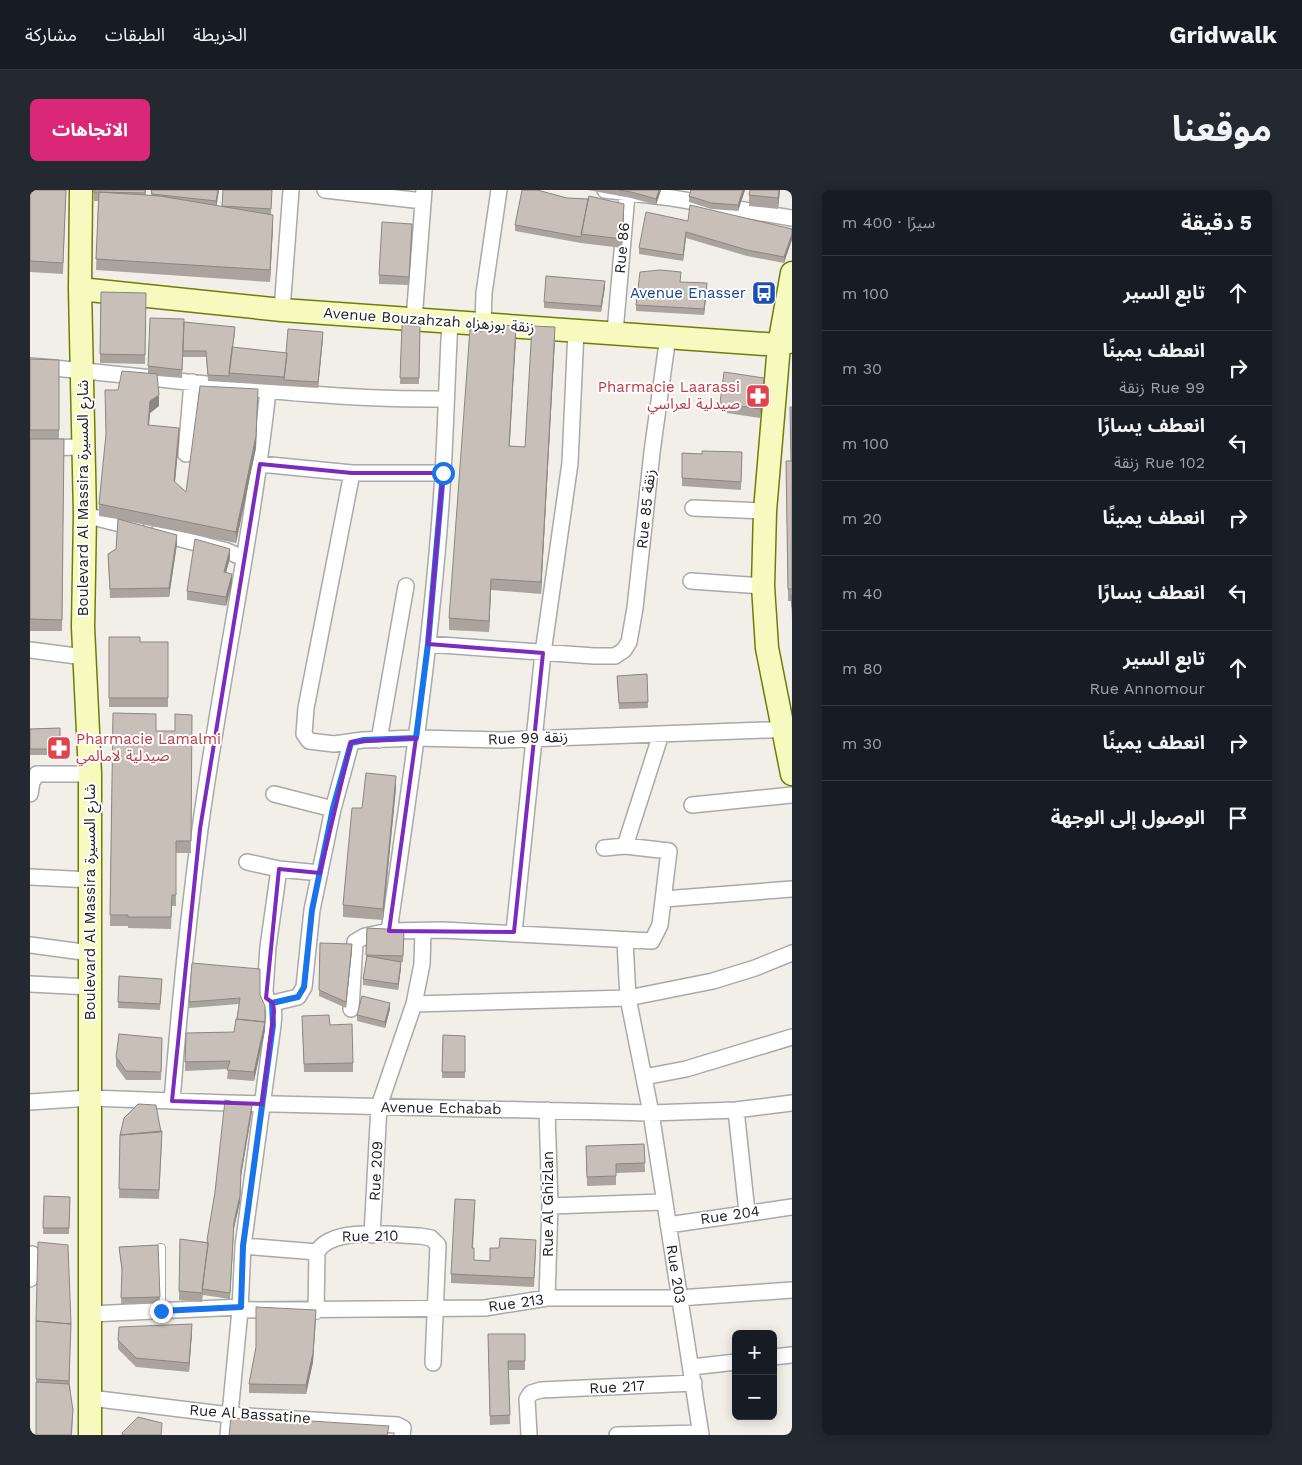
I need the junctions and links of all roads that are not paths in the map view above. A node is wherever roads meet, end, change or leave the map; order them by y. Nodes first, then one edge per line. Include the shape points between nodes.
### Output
1 (81, 190) edge
2 (292, 190) edge
3 (325, 190) edge
4 (499, 190) edge
5 (605, 190) edge
6 (627, 194) junction
7 (673, 194) edge
8 (423, 196) edge
9 (792, 218) edge
10 (792, 273) edge
11 (80, 289) junction
12 (282, 310) junction
13 (414, 320) junction
14 (450, 322) junction
15 (482, 323) junction
16 (576, 330) junction
17 (615, 332) junction
18 (668, 336) junction
19 (785, 343) edge
20 (30, 366) edge
21 (82, 370) junction
22 (192, 382) junction
23 (268, 392) junction
24 (446, 399) junction
25 (82, 447) junction
26 (30, 448) edge
27 (186, 454) dead end
28 (260, 464) junction
29 (352, 473) junction
30 (443, 473) junction
31 (693, 508) dead end
32 (765, 511) junction
33 (84, 515) junction
34 (243, 558) junction
35 (691, 581) dead end
36 (406, 586) dead end
37 (763, 586) junction
38 (428, 644) junction
39 (30, 650) edge
40 (543, 653) junction
41 (84, 657) junction
42 (787, 729) edge
43 (662, 734) junction
44 (416, 738) junction
45 (534, 738) junction
46 (379, 740) junction
47 (351, 743) junction
48 (90, 774) junction
49 (792, 774) edge
50 (30, 794) edge
51 (274, 794) dead end
52 (792, 795) edge
53 (692, 805) dead end
54 (333, 808) junction
55 (625, 846) junction
56 (604, 848) dead end
57 (247, 862) dead end
58 (279, 869) junction
59 (320, 873) junction
60 (30, 878) edge
61 (91, 880) junction
62 (792, 888) edge
63 (664, 899) junction
64 (389, 931) junction
65 (423, 932) junction
66 (514, 932) junction
67 (625, 941) junction
68 (30, 945) edge
69 (90, 953) junction
70 (792, 953) edge
71 (30, 984) edge
72 (90, 987) junction
73 (628, 998) junction
74 (272, 1003) junction
75 (414, 1004) junction
76 (351, 1009) dead end
77 (792, 1037) edge
78 (644, 1077) junction
79 (90, 1098) junction
80 (172, 1101) junction
81 (30, 1102) edge
82 (792, 1103) edge
83 (262, 1104) junction
84 (379, 1106) junction
85 (547, 1110) junction
86 (736, 1110) junction
87 (651, 1113) junction
88 (663, 1202) junction
89 (550, 1206) junction
90 (792, 1207) edge
91 (747, 1212) junction
92 (668, 1225) junction
93 (372, 1235) junction
94 (243, 1246) junction
95 (161, 1248) dead end
96 (317, 1252) junction
97 (32, 1254) dead end
98 (30, 1279) edge
99 (792, 1290) edge
100 (547, 1298) junction
101 (679, 1298) junction
102 (241, 1308) junction
103 (436, 1308) junction
104 (161, 1311) junction
105 (316, 1311) junction
106 (90, 1314) junction
107 (792, 1355) edge
108 (777, 1357) edge
109 (732, 1362) edge
110 (433, 1363) dead end
111 (692, 1367) junction
112 (694, 1383) junction
113 (90, 1398) junction
114 (230, 1415) junction
115 (701, 1434) edge
116 (90, 1435) edge
117 (228, 1435) edge
118 (402, 1435) edge
119 (529, 1435) edge
120 (617, 1435) edge

1 - 11 main road, Boulevard Al Massira شارع المسيرة
2 - 12 street
3 - 8 street
4 - 15 street
5 - 6 street
6 - 7 street
6 - 17 street, Rue 86
7 - 9 street
8 - 13 street
10 - 19 main road
11 - 12 main road, Avenue Bouzahzah زنقة بوزهزاه
11 - 21 main road, Boulevard Al Massira شارع المسيرة
12 - 13 main road, Avenue Bouzahzah زنقة بوزهزاه
13 - 14 main road, Avenue Bouzahzah زنقة بوزهزاه
14 - 15 main road, Avenue Bouzahzah زنقة بوزهزاه
14 - 24 street
15 - 16 main road, Avenue Bouzahzah زنقة بوزهزاه
16 - 17 main road, Avenue Bouzahzah زنقة بوزهزاه
16 - 40 street via 570,463
17 - 18 main road, Avenue Bouzahzah زنقة بوزهزاه
18 - 19 main road, Avenue Bouzahzah زنقة بوزهزاه
18 - 40 street, Rue 85 زنقة via 635,608 628,642 624,650 615,656
19 - 32 main road
20 - 21 street
21 - 22 street
21 - 25 main road, Boulevard Al Massira شارع المسيرة
22 - 23 street
22 - 27 street
23 - 24 street via 393,400
23 - 28 street
24 - 30 street
25 - 26 street
25 - 33 main road, Boulevard Al Massira شارع المسيرة
28 - 29 street
28 - 34 street
29 - 30 street
29 - 47 street, Rue 99 زنقة via 306,708 304,734 309,741
30 - 38 street
31 - 32 street
32 - 37 main road
33 - 34 street via 227,551
33 - 41 main road, Boulevard Al Massira شارع المسيرة
34 - 80 street via 200,829
35 - 37 street
36 - 46 street
37 - 42 main road via 767,648
38 - 40 street, Rue 85 زنقة
38 - 44 street
39 - 41 street
40 - 45 street
41 - 48 main road, Boulevard Al Massira شارع المسيرة
42 - 43 street, Rue 99 زنقة
42 - 49 main road
43 - 45 street, Rue 99 زنقة
43 - 55 street
44 - 45 street, Rue 99 زنقة
44 - 46 street, Rue 99 زنقة
44 - 64 street
45 - 66 street
46 - 47 street, Rue 99 زنقة
47 - 54 street
48 - 50 street via 38,774 32,782
48 - 61 main road, Boulevard Al Massira شارع المسيرة
51 - 54 street
52 - 53 street
54 - 59 street
55 - 56 street
55 - 63 street via 669,850
57 - 58 street
58 - 59 street
58 - 74 street via 265,991 266,998
59 - 74 street via 310,926 306,981 298,997
60 - 61 street
61 - 69 main road, Boulevard Al Massira شارع المسيرة
62 - 63 street
63 - 67 street via 655,940
64 - 65 street
64 - 76 street via 365,936 355,942
65 - 66 street
65 - 75 street, Rue 209 via 422,964
66 - 67 street
67 - 73 street, Rue 203
68 - 69 street
69 - 72 main road, Boulevard Al Massira شارع المسيرة
70 - 73 street via 712,981
71 - 72 street
72 - 79 main road, Boulevard Al Massira شارع المسيرة
73 - 75 street
73 - 78 street, Rue 203
74 - 83 street via 273,1025
75 - 84 street, Rue 209
77 - 78 street via 686,1069
78 - 87 street, Rue 203
79 - 80 street, Avenue Echabab
79 - 81 street, Avenue Echabab
79 - 106 main road, Boulevard Al Massira شارع المسيرة
80 - 83 street, Avenue Echabab
82 - 86 street, Avenue Echabab
83 - 84 street, Avenue Echabab
83 - 94 street
84 - 85 street, Avenue Echabab
84 - 93 street, Rue 209
85 - 87 street, Avenue Echabab
85 - 89 street, Rue Al Ghizlan
86 - 87 street, Avenue Echabab
86 - 91 street
87 - 88 street, Rue 203
88 - 89 street
88 - 92 street, Rue 203
89 - 100 street, Rue Al Ghizlan
90 - 91 street, Rue 204
91 - 92 street, Rue 204
92 - 101 street, Rue 203
93 - 96 street, Rue 210 via 334,1237
93 - 103 street, Rue 210 via 420,1236 438,1245
94 - 96 street
94 - 102 street
95 - 104 lane
96 - 105 street
97 - 98 street
99 - 101 street, Rue 213
100 - 101 street, Rue 213
100 - 103 street, Rue 213 via 485,1308
101 - 111 street, Rue 203
102 - 104 street, Rue 213
102 - 105 street, Rue 213
102 - 114 street
103 - 105 street, Rue 213
103 - 110 street
104 - 106 street, Rue 213
106 - 113 main road, Boulevard Al Massira شارع المسيرة
107 - 108 street
109 - 111 street
111 - 112 street, Rue 203
112 - 115 street, Rue 203
112 - 119 street, Rue 217 via 540,1390 527,1398
113 - 114 street, Rue Al Bassatine
113 - 116 main road, Boulevard Al Massira شارع المسيرة
114 - 117 street
114 - 118 street, Rue Al Bassatine via 397,1425 403,1428
115 - 120 street

